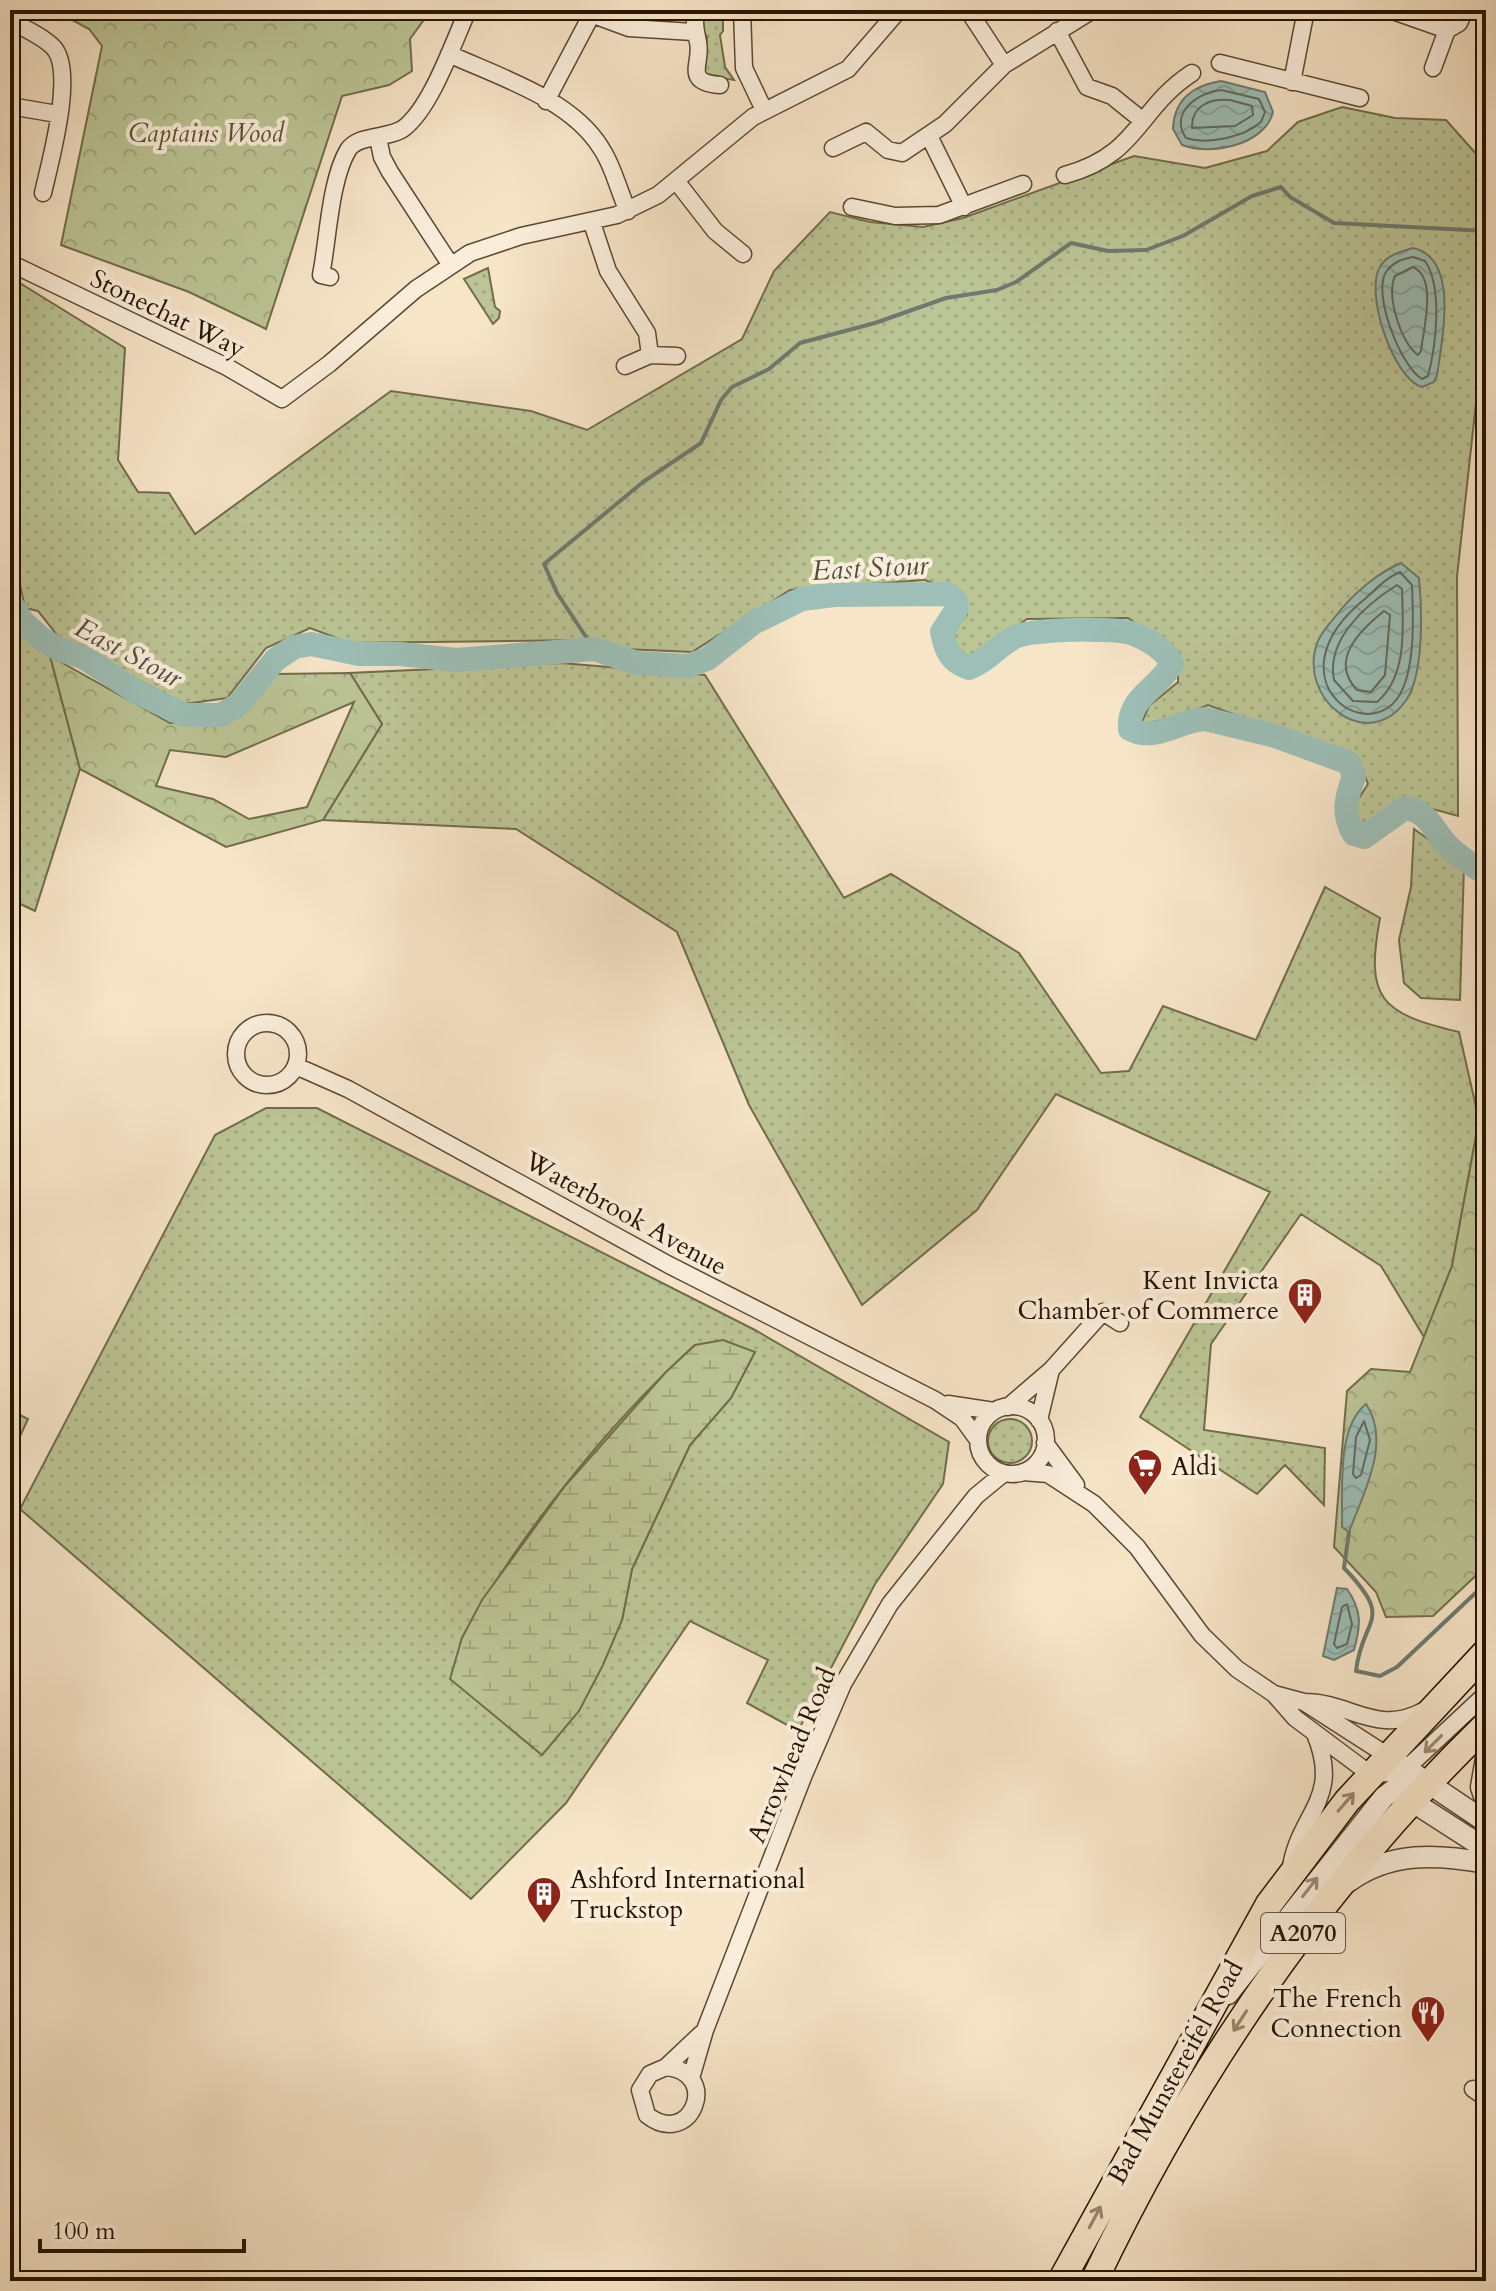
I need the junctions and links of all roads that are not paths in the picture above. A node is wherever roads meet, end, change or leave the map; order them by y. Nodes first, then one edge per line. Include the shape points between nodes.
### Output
1 (468, 10) edge
2 (695, 10) edge
3 (742, 10) edge
4 (899, 10) edge
5 (968, 10) edge
6 (1093, 10) edge
7 (1306, 10) edge
8 (1393, 10) edge
9 (1465, 10) edge
10 (592, 12) edge
11 (10, 21) edge
12 (1447, 30) junction
13 (1057, 31) junction
14 (693, 32) junction
15 (449, 54) junction
16 (1220, 63) dead end
17 (1004, 65) junction
18 (1433, 68) dead end
19 (1192, 73) dead end
20 (1292, 82) junction
21 (720, 85) dead end
22 (1360, 98) dead end
23 (546, 101) junction
24 (10, 106) edge
25 (764, 110) junction
26 (57, 114) junction
27 (1143, 121) junction
28 (929, 136) junction
29 (378, 138) junction
30 (833, 148) dead end
31 (1065, 175) dead end
32 (677, 182) junction
33 (1023, 184) dead end
34 (43, 193) dead end
35 (852, 207) dead end
36 (964, 207) junction
37 (628, 211) junction
38 (592, 223) junction
39 (743, 254) dead end
40 (10, 263) edge
41 (450, 264) junction
42 (330, 277) dead end
43 (650, 355) junction
44 (677, 356) dead end
45 (625, 366) dead end
46 (296, 1066) dead end
47 (1120, 1323) dead end
48 (1051, 1370) junction
49 (935, 1400) junction
50 (1001, 1409) junction
51 (1039, 1420) junction
52 (978, 1440) junction
53 (1045, 1443) junction
54 (983, 1457) junction
55 (1023, 1472) junction
56 (1004, 1473) junction
57 (1088, 1499) junction
58 (957, 1518) junction
59 (1486, 1652) edge
60 (1274, 1694) junction
61 (1486, 1694) edge
62 (1440, 1701) junction
63 (1304, 1702) junction
64 (1486, 1725) edge
65 (1314, 1733) junction
66 (1486, 1758) edge
67 (1388, 1766) junction
68 (1411, 1792) junction
69 (1486, 1802) edge
70 (1486, 1822) edge
71 (1486, 1849) edge
72 (1486, 1863) edge
73 (1290, 1874) junction
74 (1336, 1890) junction
75 (1209, 2014) junction
76 (705, 2030) junction
77 (666, 2067) junction
78 (691, 2078) junction
79 (1061, 2281) edge
80 (1094, 2281) edge

1 - 15 street
2 - 14 street
3 - 25 street via 744,68
4 - 25 street via 848,69
5 - 17 street
6 - 13 street
7 - 20 street
8 - 12 street
9 - 12 street via 1459,23
10 - 14 street via 629,28
10 - 23 street
11 - 26 street via 51,45 60,57 63,80
12 - 18 street
13 - 17 street
13 - 27 street via 1087,87 1112,96
14 - 21 street via 699,43 694,67 698,76
15 - 23 street
15 - 29 street via 408,124
16 - 20 street
17 - 28 street
19 - 27 street
20 - 22 street
23 - 37 street via 590,132 609,161
24 - 26 street
25 - 32 street
26 - 34 street
27 - 31 street via 1116,154
28 - 30 street via 902,153 888,150 866,132
28 - 36 street
29 - 41 street via 390,172
29 - 42 street via 353,144 344,159 321,275
32 - 37 street
32 - 39 street via 700,214 731,236
33 - 36 street
35 - 36 street via 920,217
37 - 38 street
38 - 41 street via 521,236
38 - 43 street via 608,271 647,333
40 - 41 street, Stonechat Way via 227,367 282,399
43 - 44 street
43 - 45 street
46 - 49 street, Waterbrook Avenue
47 - 48 street via 1103,1312
48 - 50 street
48 - 51 street
49 - 50 street, Waterbrook Avenue
49 - 52 street, Waterbrook Avenue via 962,1418
50 - 51 street via 1025,1409
50 - 52 street via 982,1423
51 - 53 street
52 - 54 street
53 - 55 street via 1041,1457
53 - 57 street
54 - 56 street
54 - 58 street, Arrowhead Road via 978,1480
55 - 56 street
55 - 57 street via 1048,1474
56 - 58 street, Arrowhead Road
57 - 60 street via 1137,1547 1202,1635 1237,1669
58 - 76 street, Arrowhead Road via 890,1604 843,1684
59 - 62 highway, Bad Munstereifel Road / A2070
60 - 63 street
60 - 65 street
61 -> 67 street
62 - 63 street via 1396,1721 1368,1719 1324,1702
62 - 67 highway, Bad Munstereifel Road / A2070
63 - 67 street
64 - 68 highway, Bad Munstereifel Road / A2070
65 - 67 street
65 - 73 street via 1323,1756 1321,1798 1293,1846
66 - 69 street via 1481,1787
67 - 68 street
67 - 68 street
73 -> 67 highway, Bad Munstereifel Road / A2070
68 - 70 street
68 - 71 street
68 - 74 highway, Bad Munstereifel Road / A2070
75 -> 68 street via 1357,1828
72 - 74 street via 1408,1857 1358,1874
73 - 75 highway, Bad Munstereifel Road / A2070
74 -> 80 highway, Bad Munstereifel Road / A2070 via 1238,2024 1132,2203
79 -> 75 highway, Bad Munstereifel Road / A2070
76 - 77 street, Arrowhead Road
76 - 78 street, Arrowhead Road
77 - 78 street
77 - 78 street via 650,2074 640,2090 642,2107 655,2121 674,2124 690,2114 697,2096

